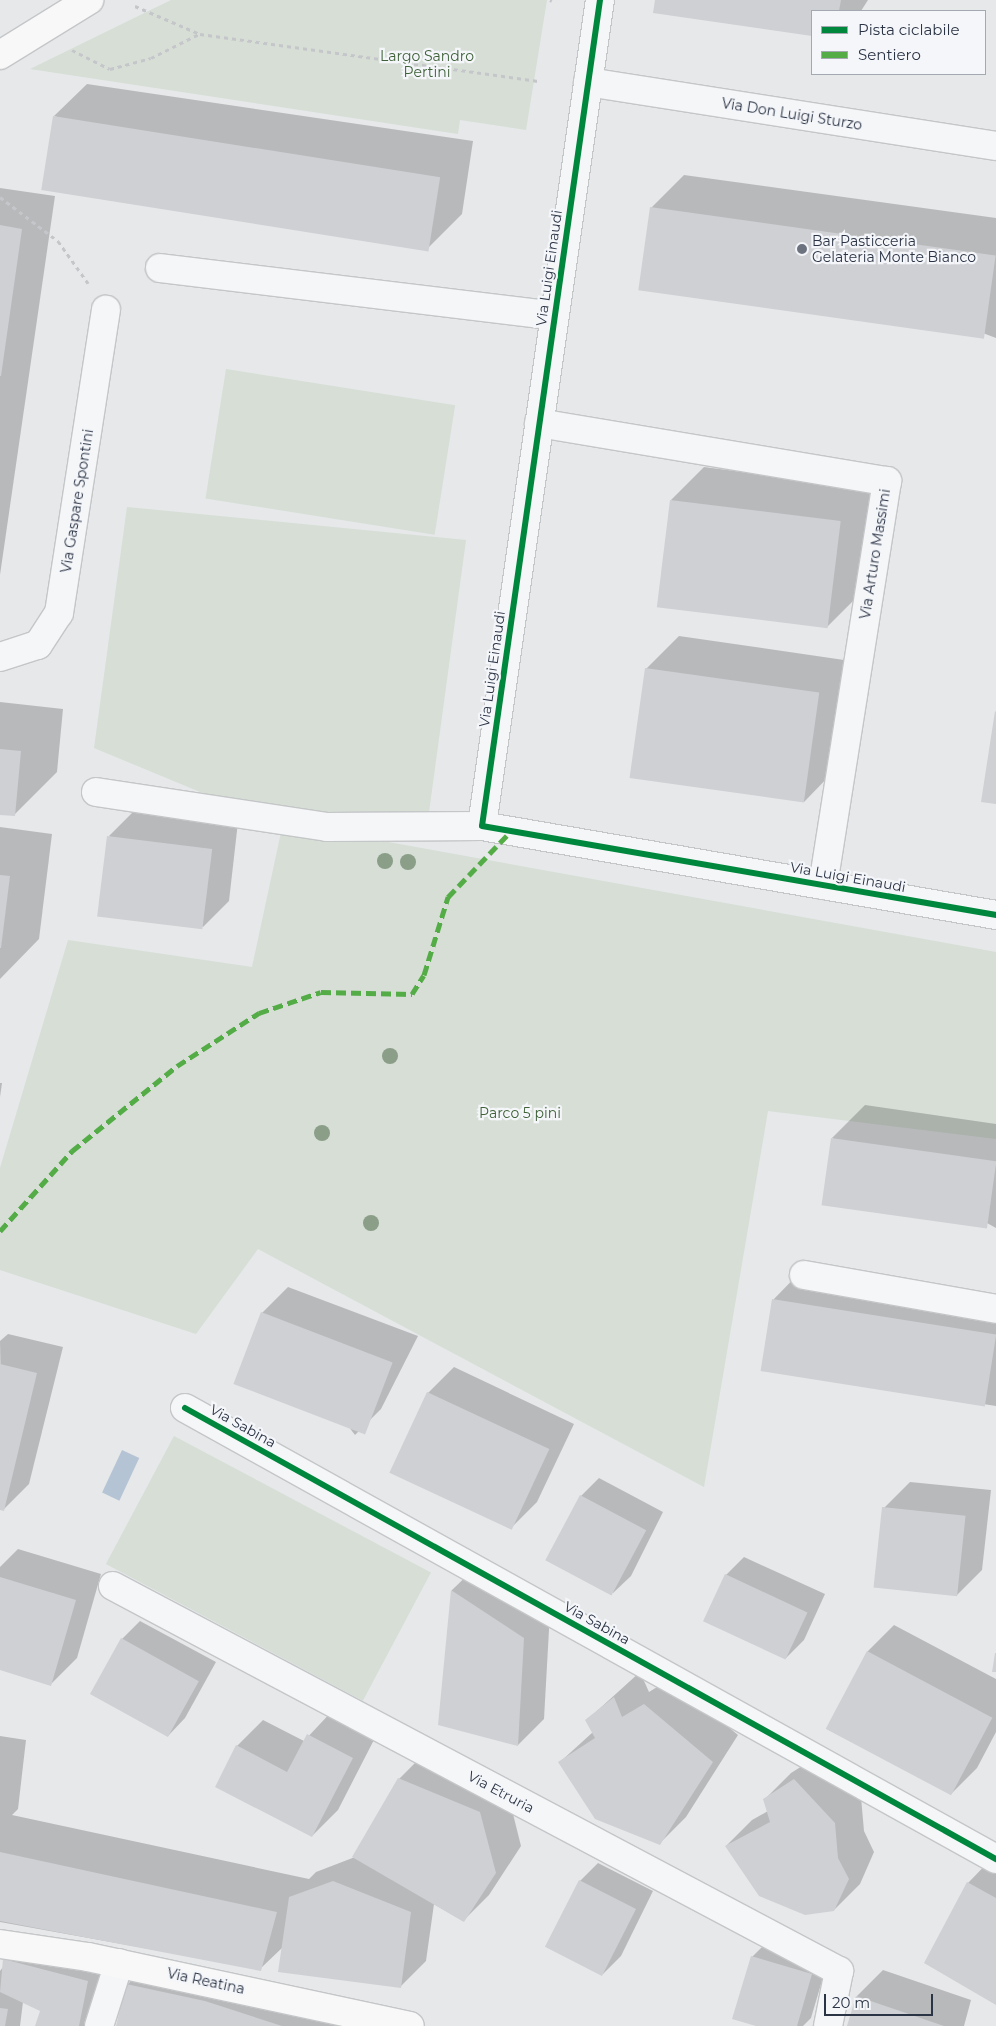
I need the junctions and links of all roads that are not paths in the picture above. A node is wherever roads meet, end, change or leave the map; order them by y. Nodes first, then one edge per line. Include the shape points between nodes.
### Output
1 (89, 0) edge
2 (600, 0) edge
3 (0, 55) edge
4 (588, 82) junction
5 (996, 146) edge
6 (160, 268) dead end
7 (106, 310) road end
8 (554, 316) junction
9 (539, 423) junction
10 (0, 657) edge
11 (96, 792) dead end
12 (482, 826) junction
13 (823, 885) junction
14 (996, 915) edge
15 (804, 1275) dead end
16 (996, 1309) edge
17 (185, 1408) dead end
18 (113, 1586) dead end
19 (996, 1859) edge
20 (0, 1944) edge
21 (119, 1963) junction
22 (99, 2026) edge
23 (410, 2026) edge
24 (828, 2026) edge

1 - 3 main road
2 - 4 street, Via Luigi Einaudi
4 - 5 street, Via Don Luigi Sturzo
4 - 8 street, Via Luigi Einaudi
6 - 8 street
7 - 10 street, Via Gaspare Spontini via 59,613 38,645
8 - 9 street, Via Luigi Einaudi
9 - 12 street, Via Luigi Einaudi
9 - 13 street, Via Arturo Massimi via 886,481
11 - 12 street via 327,827
12 - 13 street, Via Luigi Einaudi
13 - 14 street, Via Luigi Einaudi
15 - 16 street
17 - 19 street, Via Sabina
18 - 24 street, Via Etruria via 839,1971
20 - 21 main road, Via Reatina
21 - 22 street
21 - 23 main road, Via Reatina

